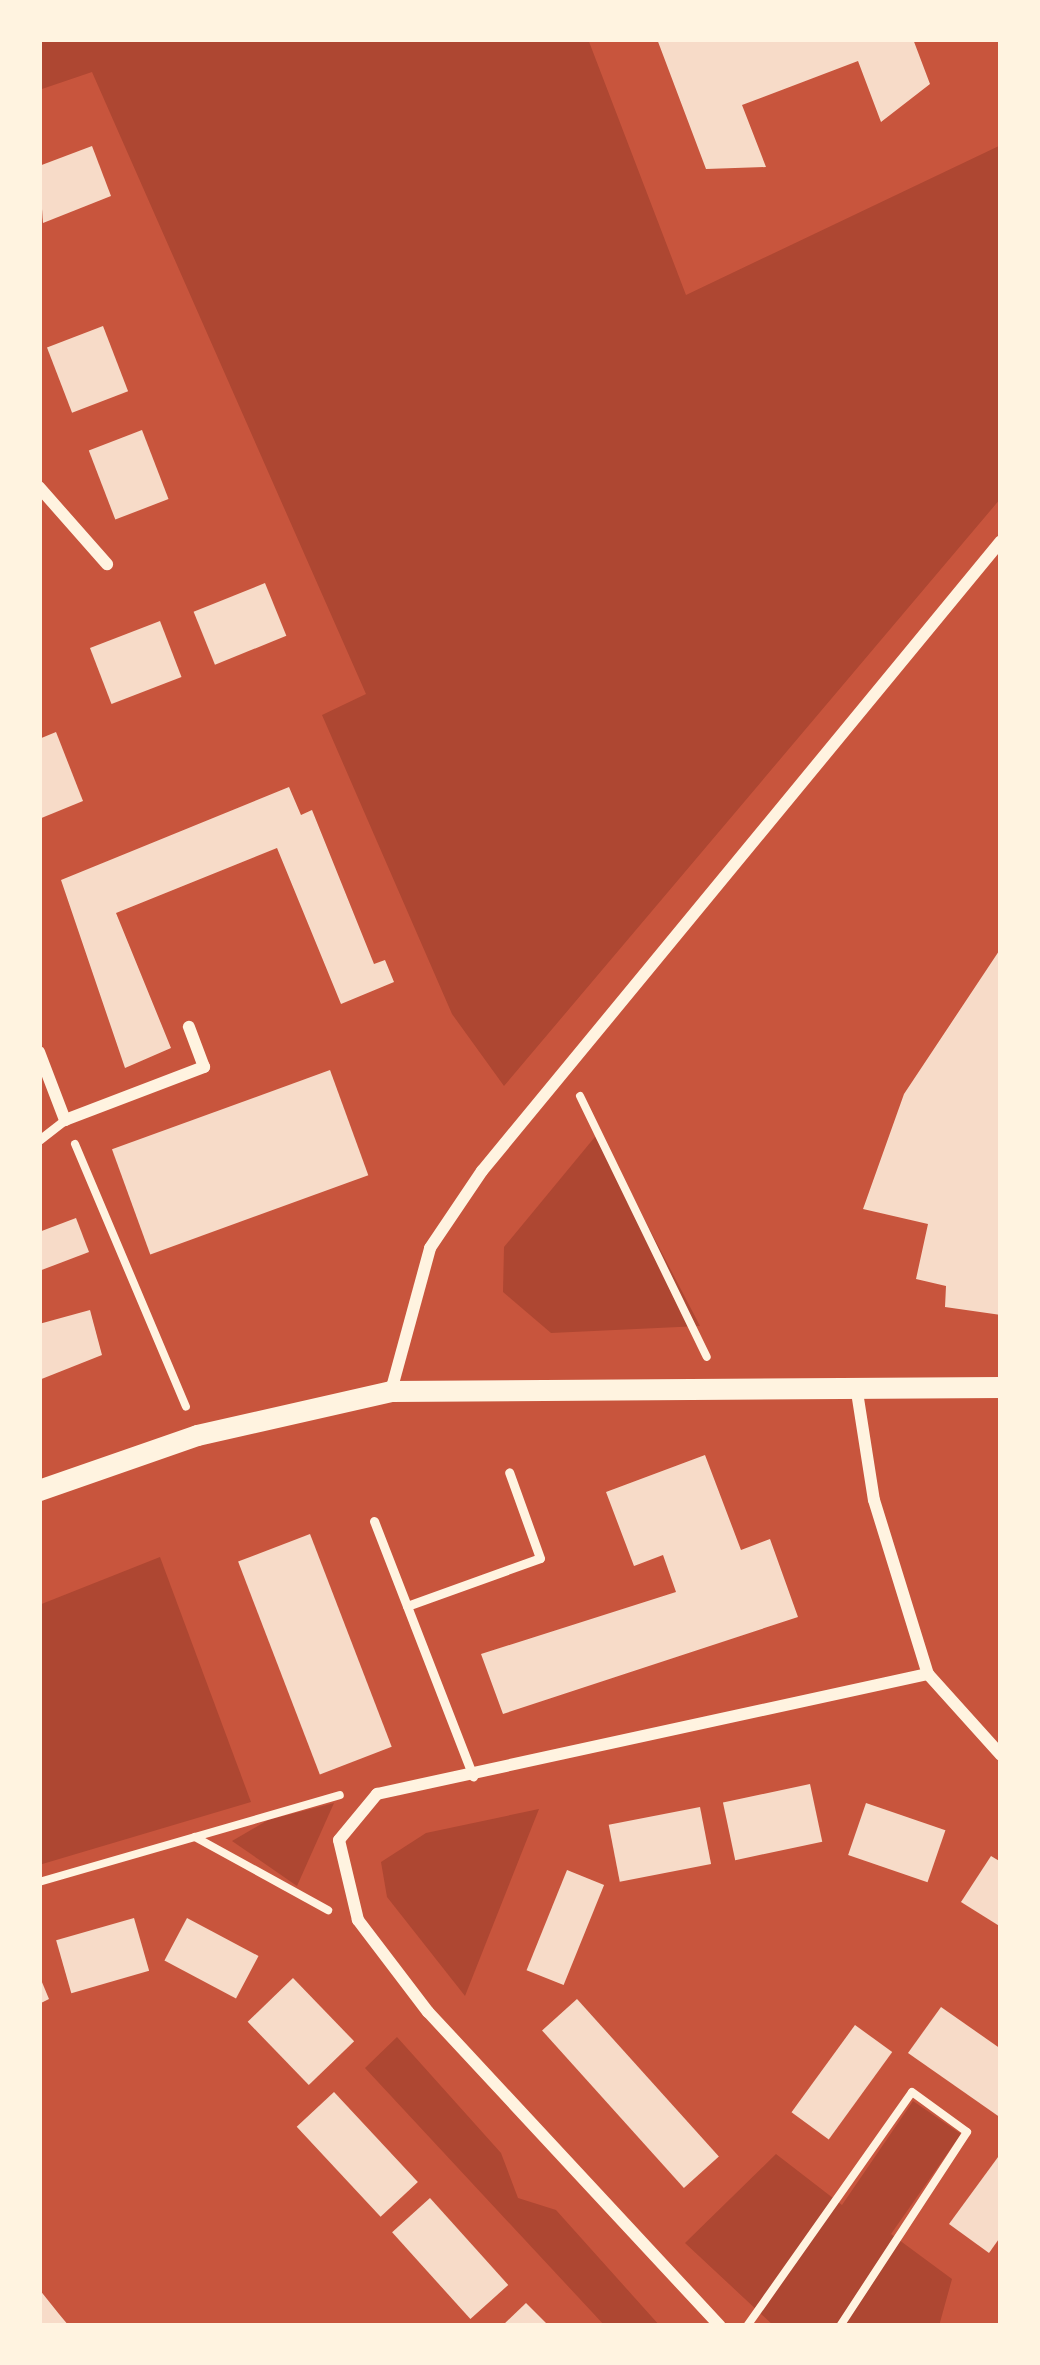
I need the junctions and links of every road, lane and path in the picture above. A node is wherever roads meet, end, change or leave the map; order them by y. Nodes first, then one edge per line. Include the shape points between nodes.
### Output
1 (39, 488) edge
2 (1001, 541) edge
3 (107, 564) dead end
4 (189, 1027) dead end
5 (39, 1052) edge
6 (566, 1068) junction
7 (65, 1120) junction
8 (39, 1140) edge
9 (713, 1386) junction
10 (1001, 1387) edge
11 (391, 1390) junction
12 (857, 1392) junction
13 (197, 1435) junction
14 (508, 1472) dead end
15 (39, 1490) edge
16 (374, 1521) dead end
17 (407, 1606) junction
18 (928, 1674) junction
19 (1001, 1755) edge
20 (473, 1777) junction
21 (377, 1794) junction
22 (194, 1837) junction
23 (39, 1882) edge
24 (358, 1920) junction
25 (720, 2326) edge
26 (747, 2326) edge
27 (840, 2326) edge

1 - 3 street
2 - 6 street
4 - 7 street via 204,1067
5 - 7 street
6 - 9 path via 700,1326
6 - 11 street via 430,1248
7 - 8 lane
7 - 13 path
9 - 11 street
9 - 12 street
10 - 12 street
11 - 13 street
12 - 18 street via 874,1500
13 - 15 street
14 - 17 lane via 540,1558
16 - 17 lane
17 - 20 lane
18 - 19 street
18 - 20 street
20 - 21 street
21 - 22 path via 334,1796
21 - 24 street via 340,1840
22 - 23 path
22 - 24 path via 296,1898
24 - 25 street via 428,2012
26 - 27 path via 912,2092 967,2132

